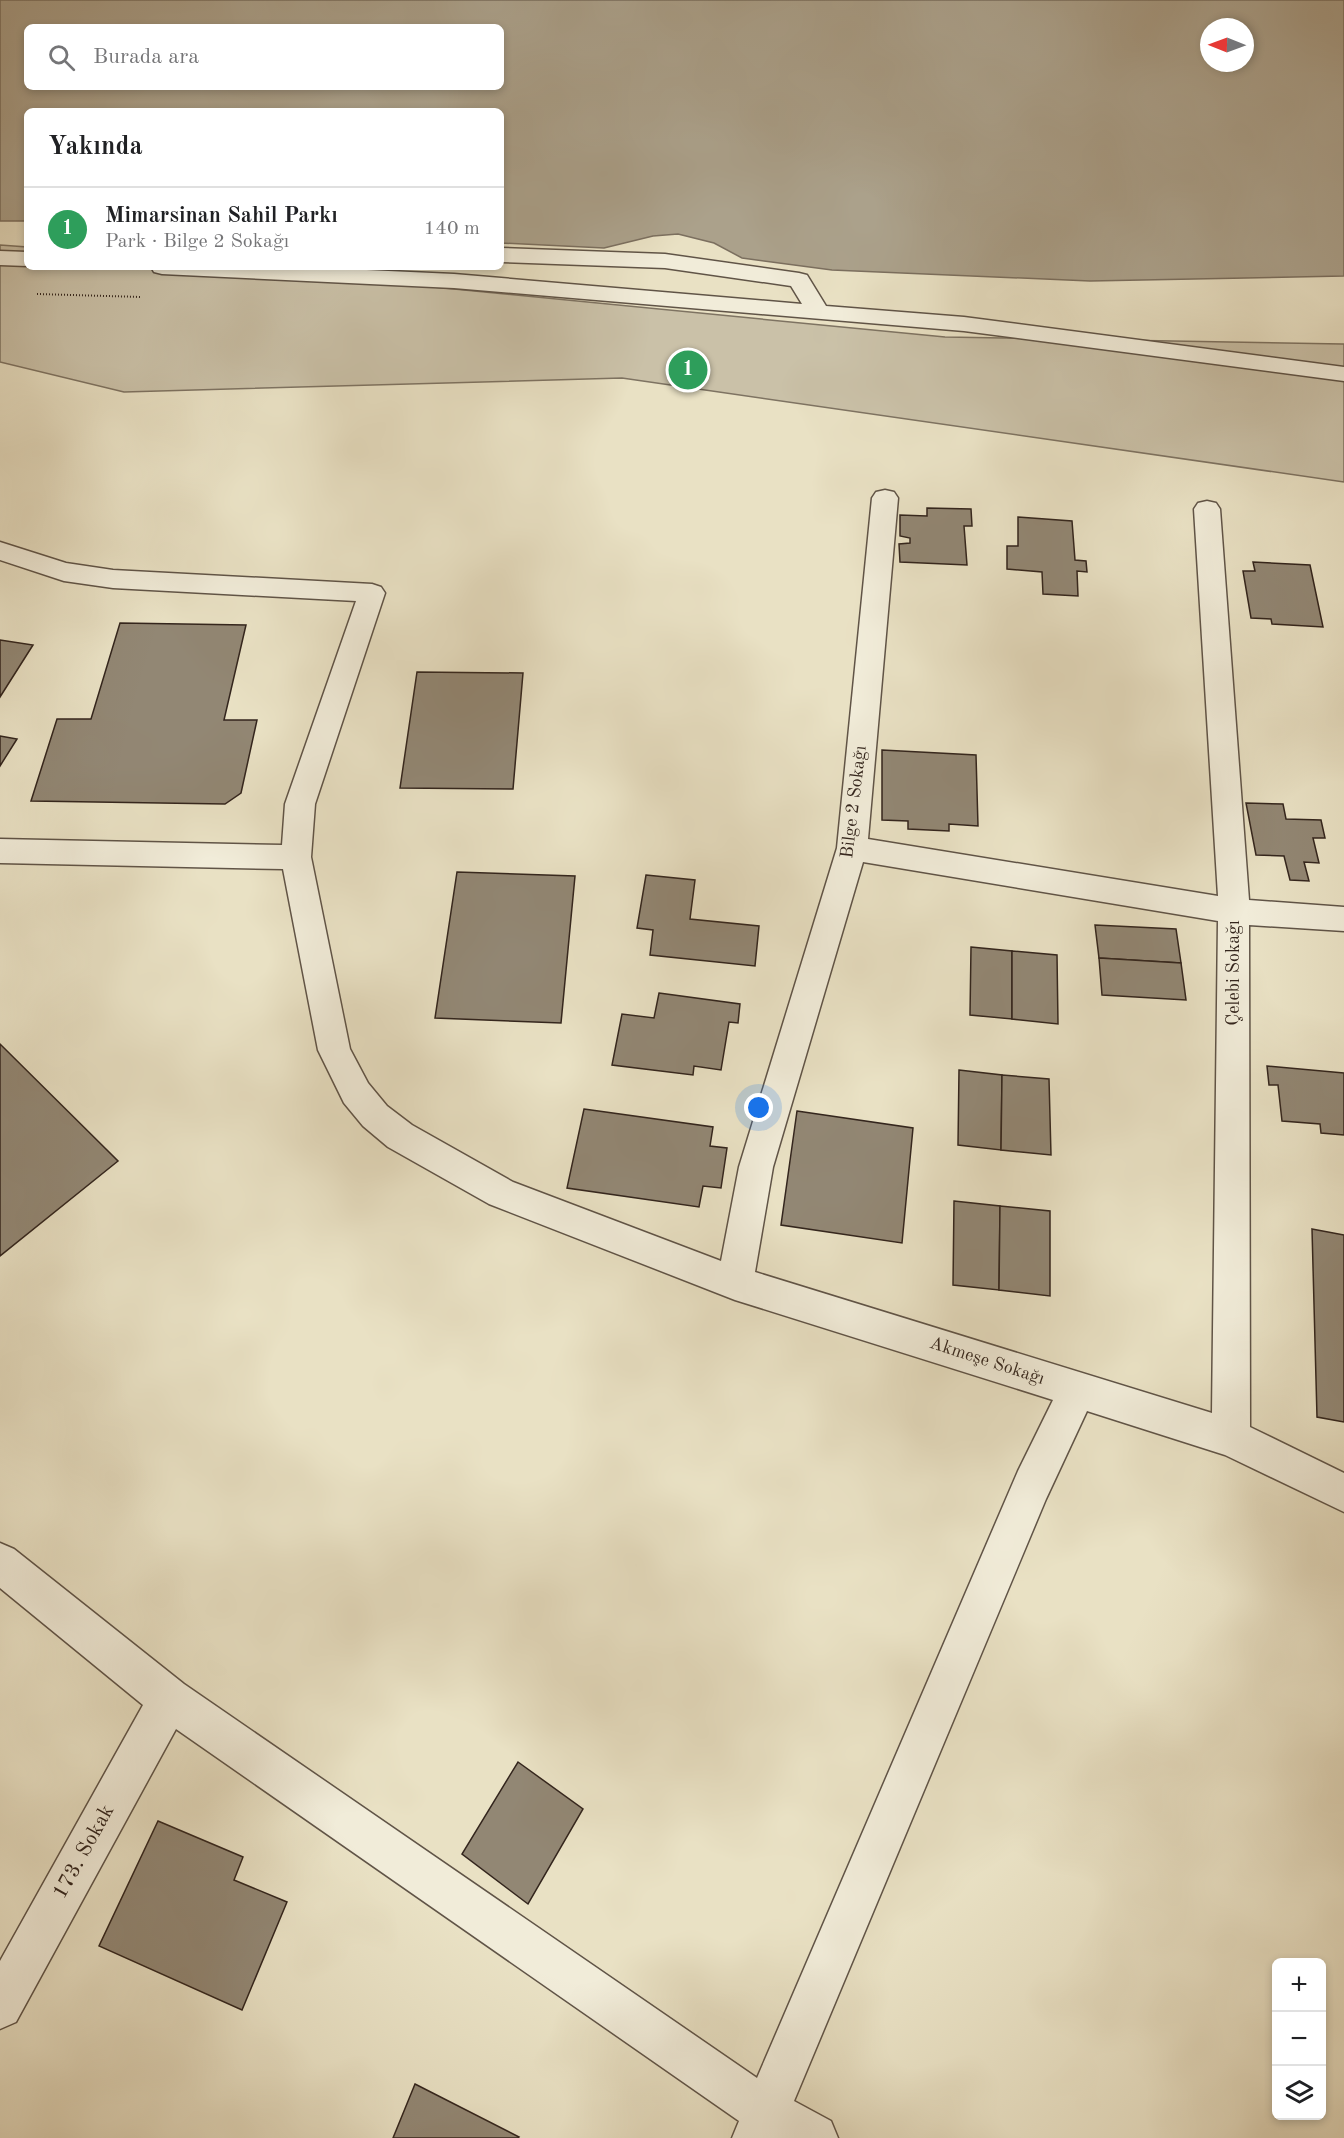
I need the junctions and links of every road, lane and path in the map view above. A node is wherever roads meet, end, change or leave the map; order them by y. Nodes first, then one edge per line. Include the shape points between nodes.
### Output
1 (504, 255) edge
2 (0, 258) edge
3 (24, 259) edge
4 (288, 270) edge
5 (456, 274) edge
6 (818, 312) junction
7 (1344, 374) edge
8 (885, 498) dead end
9 (1207, 509) dead end
10 (0, 551) edge
11 (852, 848) junction
12 (0, 851) edge
13 (296, 857) junction
14 (1234, 911) junction
15 (1344, 919) edge
16 (735, 1283) junction
17 (1078, 1389) junction
18 (1231, 1438) junction
19 (1344, 1493) edge
20 (0, 1563) edge
21 (169, 1699) junction
22 (0, 2006) edge
23 (761, 2125) edge
24 (814, 2138) edge

1 - 6 street via 665,261 799,280
2 - 3 street
4 - 5 street
5 - 6 street
6 - 7 street via 964,324
8 - 11 street, Bilge 2 Sokağı
9 - 14 street, Çelebi Sokağı
10 - 13 street, Akmeşe Sokağı via 64,572 112,579 372,593 300,804
11 - 14 street
11 - 16 street, Bilge 2 Sokağı via 756,1167
12 - 13 street
13 - 16 street, Akmeşe Sokağı via 334,1050 356,1093 375,1116 400,1136 501,1193
14 - 15 street
14 - 18 street, Çelebi Sokağı
16 - 17 street, Akmeşe Sokağı
17 - 18 street, Akmeşe Sokağı
17 - 23 street via 1032,1485
18 - 19 street, Akmeşe Sokağı
20 - 21 street
21 - 22 street, 173. Sokak
21 - 23 street
23 - 24 street

